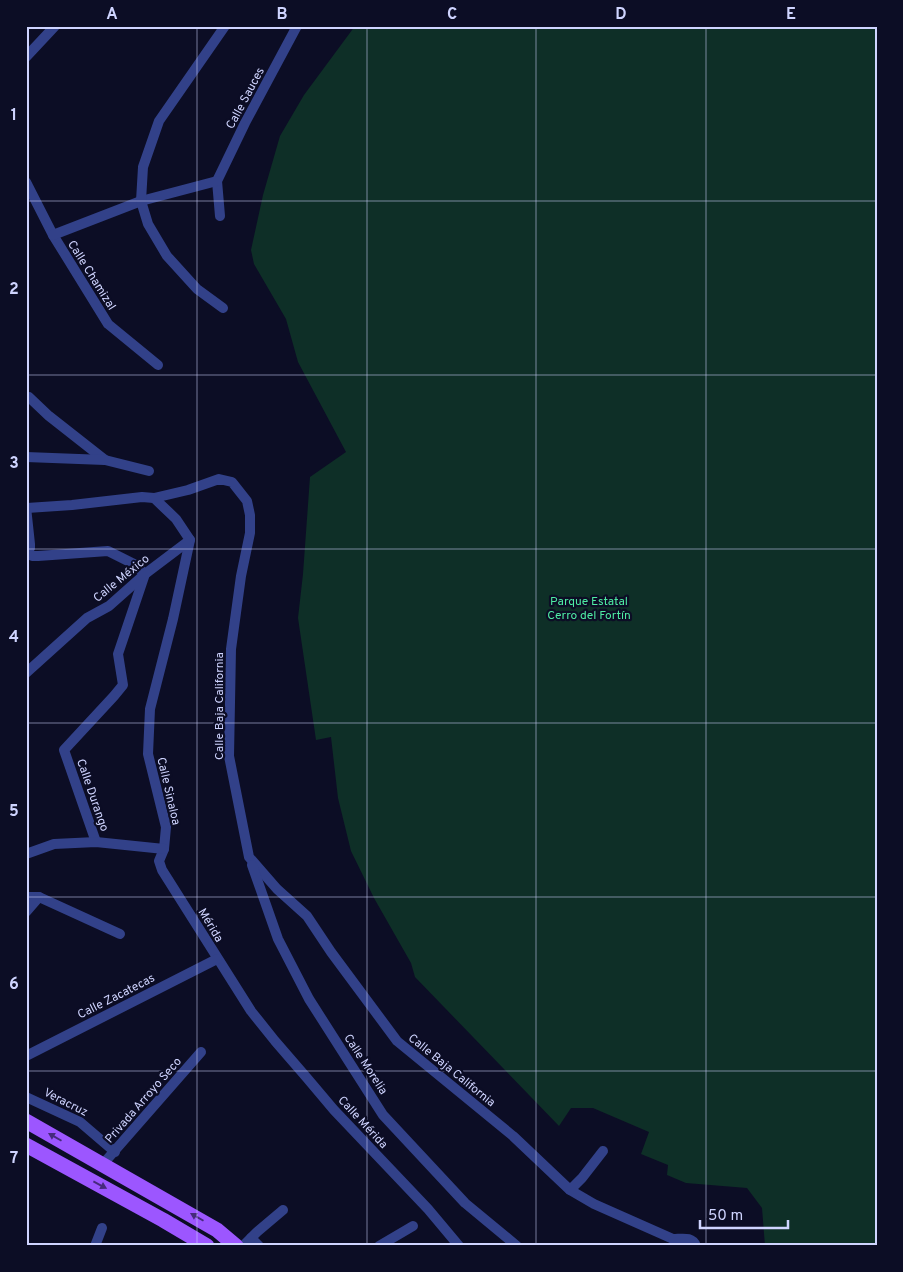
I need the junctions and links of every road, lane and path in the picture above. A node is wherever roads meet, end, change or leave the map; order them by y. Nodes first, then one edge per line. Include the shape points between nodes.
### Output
1 (55, 26) edge
2 (225, 26) edge
3 (297, 26) edge
4 (26, 57) edge
5 (216, 181) junction
6 (26, 182) edge
7 (141, 201) junction
8 (220, 216) dead end
9 (53, 235) junction
10 (223, 308) dead end
11 (158, 365) dead end
12 (28, 399) edge
13 (26, 457) edge
14 (105, 460) junction
15 (149, 471) dead end
16 (154, 498) junction
17 (26, 508) edge
18 (190, 540) junction
19 (27, 553) edge
20 (145, 574) junction
21 (26, 673) edge
22 (96, 842) junction
23 (164, 849) junction
24 (27, 852) edge
25 (250, 857) junction
26 (39, 897) junction
27 (26, 898) edge
28 (26, 912) edge
29 (120, 934) dead end
30 (217, 959) junction
31 (251, 1011) joint
32 (201, 1052) dead end
33 (26, 1056) edge
34 (26, 1097) edge
35 (26, 1121) edge
36 (26, 1146) edge
37 (603, 1151) dead end
38 (115, 1152) junction
39 (104, 1164) junction
40 (570, 1190) junction
41 (283, 1210) dead end
42 (413, 1226) dead end
43 (102, 1228) dead end
44 (251, 1238) junction
45 (675, 1242) edge
46 (95, 1246) edge
47 (207, 1246) edge
48 (236, 1246) edge
49 (243, 1246) edge
50 (259, 1246) edge
51 (379, 1246) edge
52 (459, 1246) edge
53 (517, 1246) edge
54 (696, 1246) edge

1 - 4 street
2 - 7 street via 159,121 143,167
3 - 5 street, Calle Sauces
5 - 7 street
5 - 8 street
6 - 9 street, Calle Chamizal
7 - 9 street
7 - 10 street via 148,224 167,256 197,289
9 - 11 street, Calle Chamizal via 108,324
12 - 14 street
13 - 14 street
14 - 15 street
16 - 17 street, Calle Baja California
16 - 18 street via 176,519
16 - 25 street, Calle Baja California via 219,479 232,482 247,501 250,533 231,649 229,756
17 - 19 street via 30,544
18 - 20 street, Calle México
18 - 23 street, Calle Sinaloa via 150,709 148,754 166,827
19 - 20 street via 38,556 108,551 134,564
20 - 21 street, Calle México via 109,606 87,618
20 - 22 street, Calle Durango via 118,654 123,685 64,750
22 - 23 street
22 - 24 street via 54,844
23 - 30 street, Mérida via 159,861 162,870
25 - 40 street, Calle Baja California via 277,889 307,916 397,1041 512,1136
25 - 53 street, Calle Morelia via 278,939 309,999 383,1115 465,1203
26 - 27 street
26 - 28 street
26 - 29 street
30 - 31 street, Mérida
30 - 33 street, Calle Zacatecas
31 - 52 street, Calle Mérida via 334,1110
32 - 38 street, Privada Arroyo Seco
34 - 38 street, Veracruz via 80,1122
39 -> 35 main road
36 -> 47 main road
37 - 40 street
38 - 39 street, Privada Arroyo Seco
48 -> 39 main road via 218,1230
40 - 45 street, Calle Baja California
41 - 44 street
42 - 51 street
43 - 46 street
44 - 49 street
44 - 50 street
45 - 54 street, Calle Baja California via 690,1238

